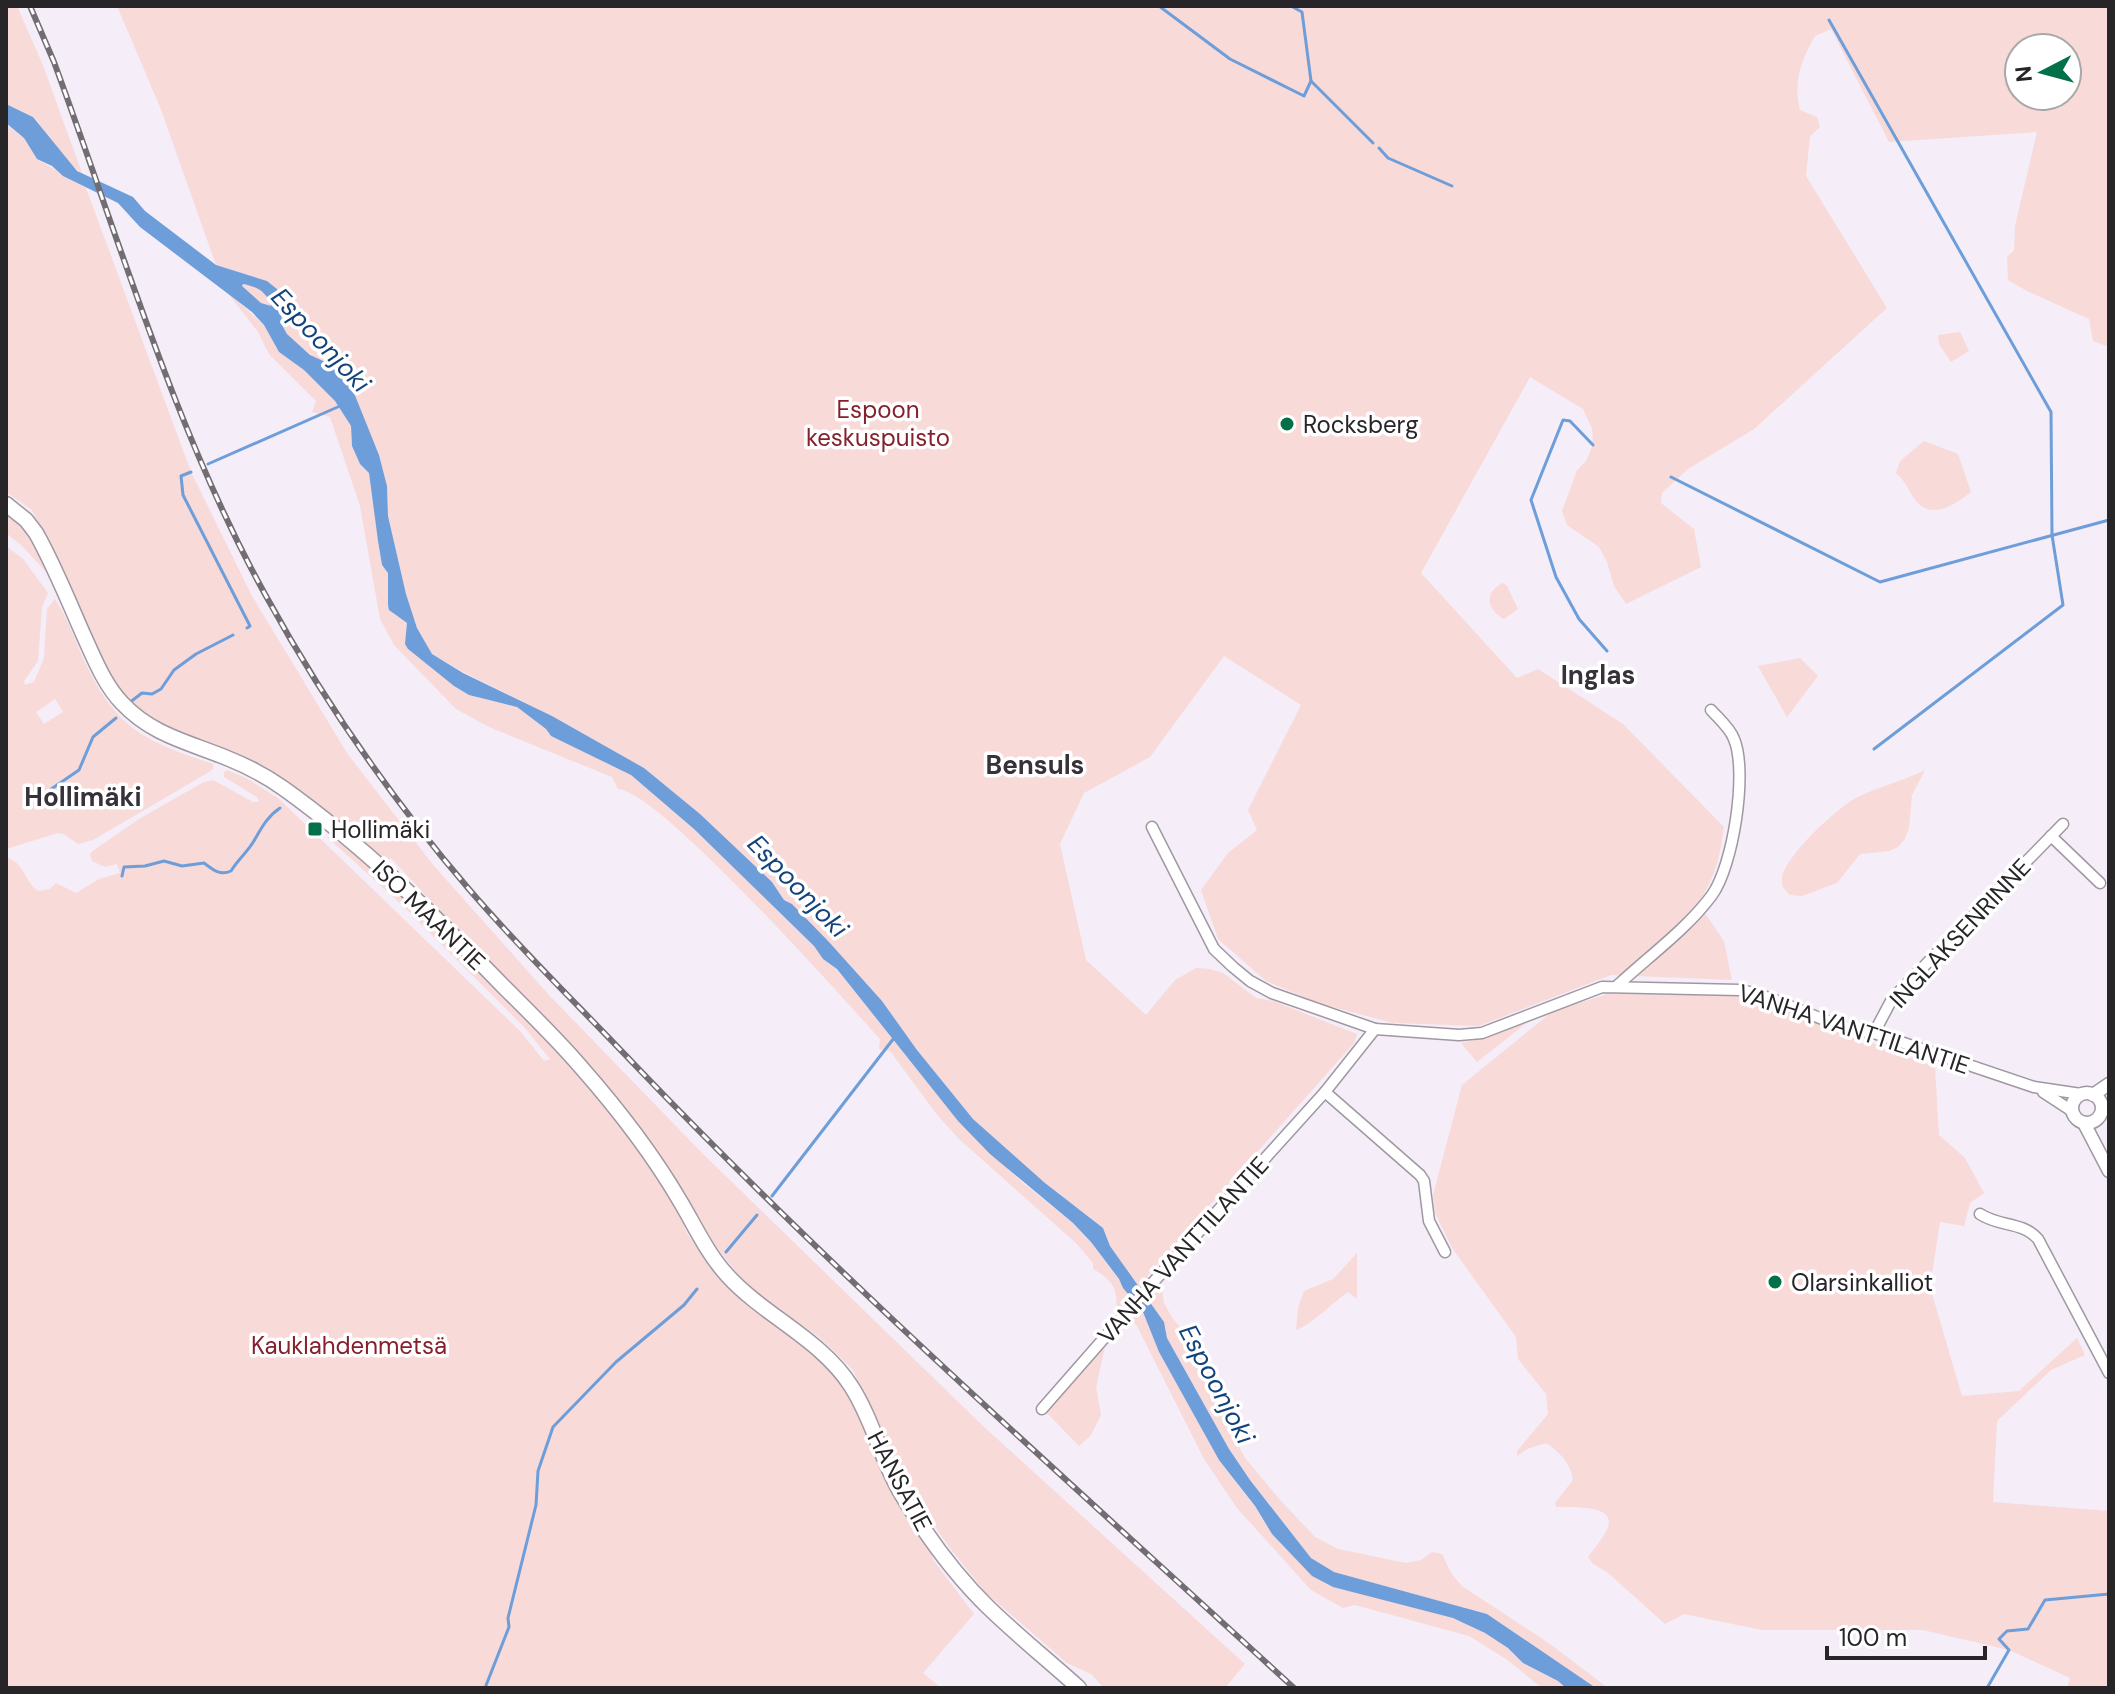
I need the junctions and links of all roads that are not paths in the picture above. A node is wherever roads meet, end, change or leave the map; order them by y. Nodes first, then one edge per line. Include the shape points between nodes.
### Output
1 (6, 504) edge
2 (1711, 710) dead end
3 (2063, 824) dead end
4 (1152, 827) dead end
5 (2051, 836) junction
6 (2100, 883) dead end
7 (1618, 985) junction
8 (1375, 1029) junction
9 (1874, 1033) junction
10 (2109, 1084) edge
11 (2034, 1087) junction
12 (1325, 1092) junction
13 (2096, 1098) edge
14 (2072, 1111) junction
15 (2090, 1121) junction
16 (2109, 1171) edge
17 (1980, 1214) dead end
18 (1445, 1252) dead end
19 (725, 1273) joint
20 (2109, 1373) edge
21 (1042, 1409) dead end
22 (1079, 1688) edge

1 - 19 main road, ISO MAANTIE via 36,533 119,701 151,728 227,757 283,788 433,916 609,1100
2 - 7 street via 1733,736 1740,759 1741,788 1724,873 1694,916
3 - 5 street, INGLAKSENRINNE
4 - 8 street via 1214,949 1233,967 1272,993
5 - 6 street, INGLAKSENRINNE
5 - 9 street, INGLAKSENRINNE via 1892,999
7 - 8 street, VANHA VANTTILANTIE via 1482,1033
7 - 9 street, VANHA VANTTILANTIE via 1758,993 1852,1030
8 - 12 street, VANHA VANTTILANTIE
9 - 11 street, VANHA VANTTILANTIE
10 - 13 street
11 - 13 street, VANHA VANTTILANTIE
11 - 14 street, VANHA VANTTILANTIE
12 - 18 street via 1420,1175 1429,1221
12 - 21 street, VANHA VANTTILANTIE
13 - 14 street via 2074,1101
13 - 15 street via 2101,1113
14 - 15 street via 2077,1119
15 - 16 street
17 - 20 street via 2030,1230 2038,1239
19 - 22 main road, HANSATIE via 841,1373 901,1493 941,1553 989,1608

